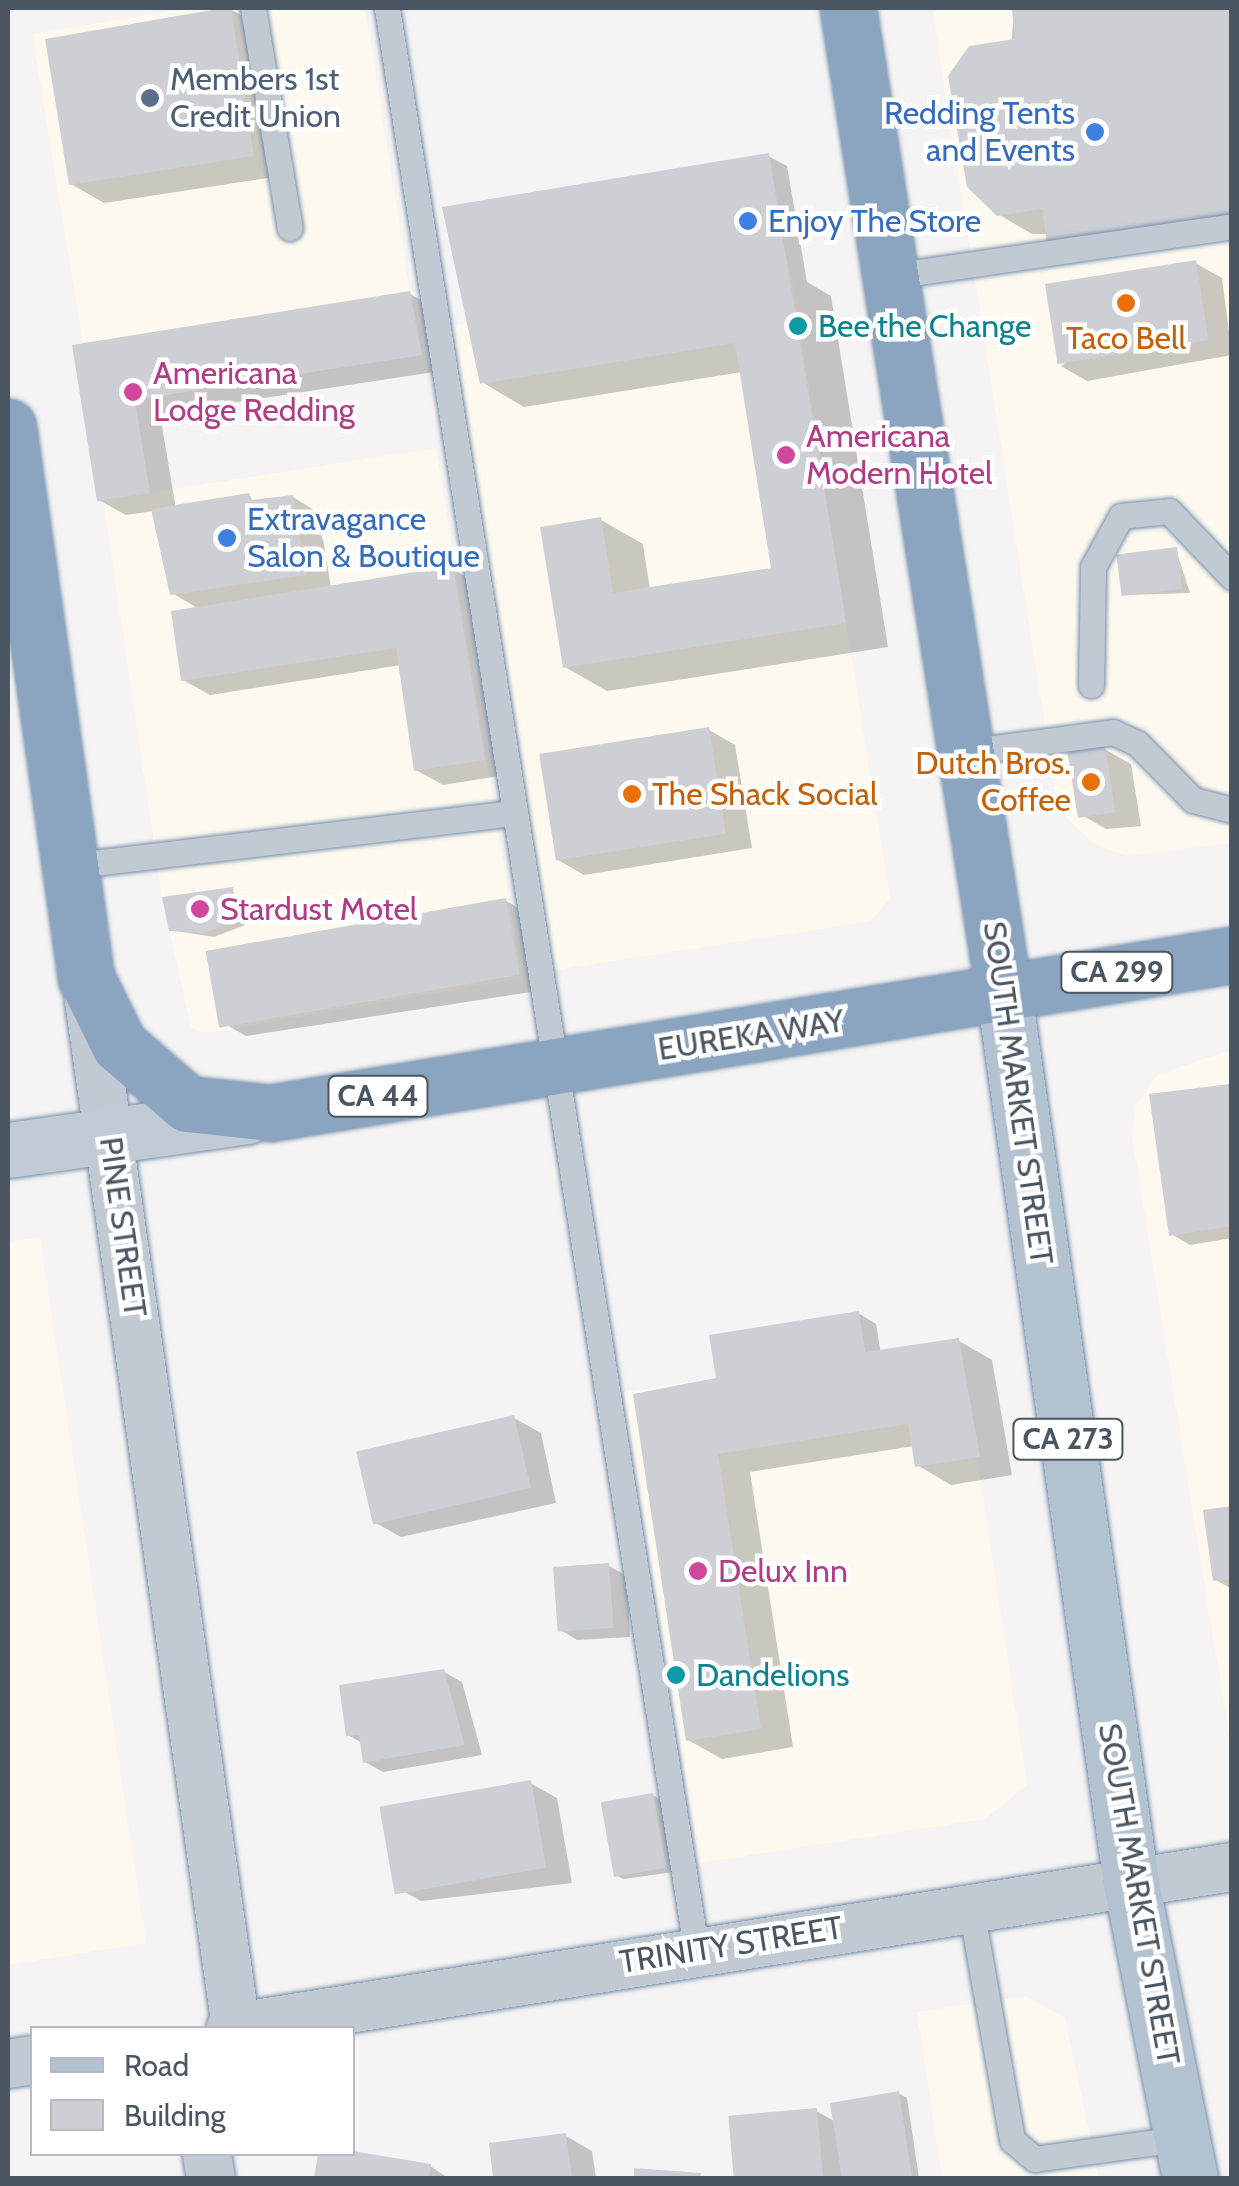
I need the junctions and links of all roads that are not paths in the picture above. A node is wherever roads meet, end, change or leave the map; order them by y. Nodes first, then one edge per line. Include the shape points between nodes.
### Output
1 (253, 8) edge
2 (387, 8) edge
3 (848, 8) edge
4 (1232, 226) edge
5 (290, 228) dead end
6 (891, 276) junction
7 (8, 427) edge
8 (1232, 576) edge
9 (1091, 685) dead end
10 (966, 752) junction
11 (1232, 810) edge
12 (513, 813) junction
13 (68, 866) junction
14 (1232, 955) edge
15 (86, 978) junction
16 (1004, 994) junction
17 (553, 1066) junction
18 (270, 1113) junction
19 (110, 1136) junction
20 (8, 1150) edge
21 (1232, 1867) edge
22 (1131, 1883) junction
23 (970, 1909) junction
24 (696, 1950) junction
25 (234, 2026) edge
26 (246, 2026) edge
27 (1187, 2158) edge

1 - 5 lane
2 - 12 lane
3 - 6 highway, SOUTH MARKET STREET
4 - 6 lane
6 - 10 highway, SOUTH MARKET STREET
7 - 13 highway, PINE STREET / CA 44
8 - 9 lane via 1170,510 1121,516 1093,567
10 - 11 lane via 1112,732 1138,743 1194,800
10 - 16 highway, SOUTH MARKET STREET
12 - 13 lane
12 - 17 lane
13 - 15 highway, PINE STREET / CA 44
14 - 16 highway, EUREKA WAY / CA 299
15 - 18 highway, EUREKA WAY / CA 44 via 119,1045 166,1093 222,1113
15 - 19 street, PINE STREET
16 - 17 highway, EUREKA WAY / CA 44
16 - 22 main road, SOUTH MARKET STREET / CA 273
17 - 18 highway, EUREKA WAY / CA 44
17 - 24 lane
18 - 19 street, EUREKA WAY
19 - 20 street, EUREKA WAY
19 - 25 street, PINE STREET
21 - 22 street, TRINITY STREET
22 - 23 street, TRINITY STREET
22 - 27 main road, SOUTH MARKET STREET / CA 273
23 - 24 street, TRINITY STREET
23 - 27 lane via 1012,2140 1035,2159
24 - 26 street, TRINITY STREET

